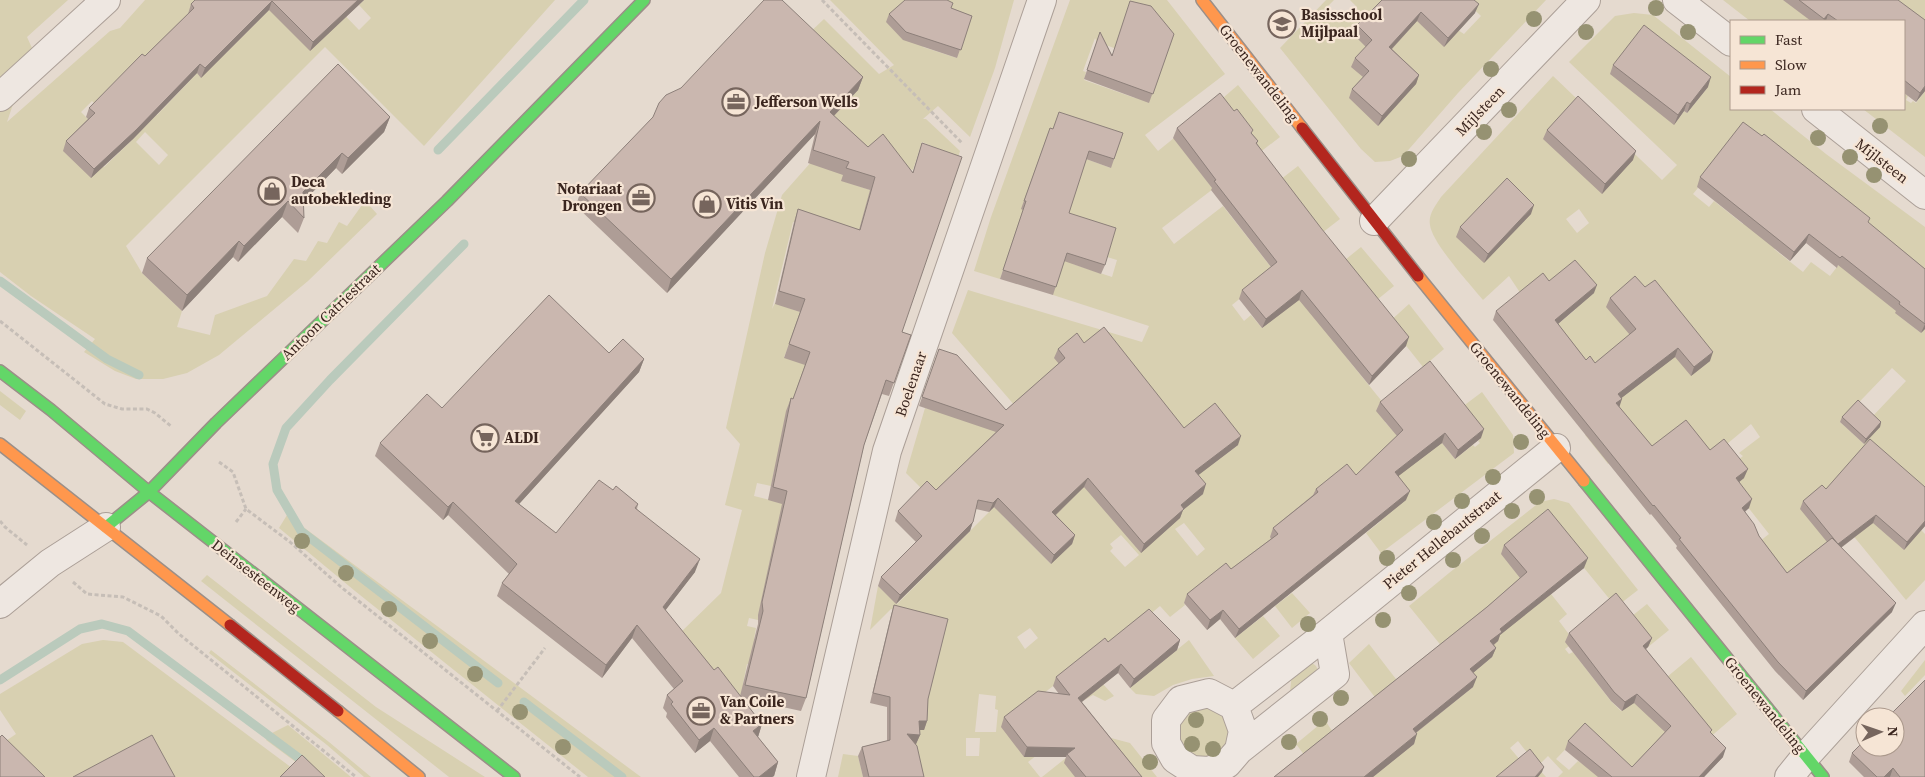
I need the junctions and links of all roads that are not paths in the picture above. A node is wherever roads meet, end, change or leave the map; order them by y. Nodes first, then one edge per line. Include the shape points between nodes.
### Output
1 (106, 0) edge
2 (644, 0) edge
3 (1042, 0) edge
4 (1202, 0) edge
5 (1586, 0) edge
6 (1677, 0) edge
7 (1730, 41) edge
8 (0, 97) edge
9 (1817, 110) edge
10 (1925, 195) edge
11 (1374, 221) junction
12 (0, 371) edge
13 (0, 444) edge
14 (1556, 448) junction
15 (149, 492) junction
16 (106, 527) junction
17 (0, 604) edge
18 (1925, 625) edge
19 (1328, 633) junction
20 (1234, 706) junction
21 (1239, 750) junction
22 (1806, 756) junction
23 (419, 777) edge
24 (514, 777) edge
25 (811, 777) edge
26 (1789, 777) edge
27 (1823, 777) edge

1 - 8 street
2 - 15 main road, Antoon Catriestraat via 447,201 216,423
3 - 25 street, Boelenaar via 887,451
4 - 11 main road, Groenewandeling
5 - 11 street, Mijlsteen
6 - 7 street
9 - 10 street, Mijlsteen
11 - 14 main road, Groenewandeling
12 - 15 main road, Deinsesteenweg
13 - 16 main road
14 - 19 street, Pieter Hellebautstraat
14 - 22 main road, Groenewandeling
15 - 16 main road, Antoon Catriestraat
15 - 24 main road, Deinsesteenweg
16 - 17 street, Antoon Catriestraat via 50,563
16 - 23 main road
18 - 22 street
19 - 20 street, Pieter Hellebautstraat
19 - 21 street via 1335,674
20 - 21 street via 1243,731
20 - 21 street via 1209,693 1180,700 1166,720 1166,743 1175,758 1192,770 1209,771 1227,764
22 - 26 street
22 - 27 main road, Groenewandeling

